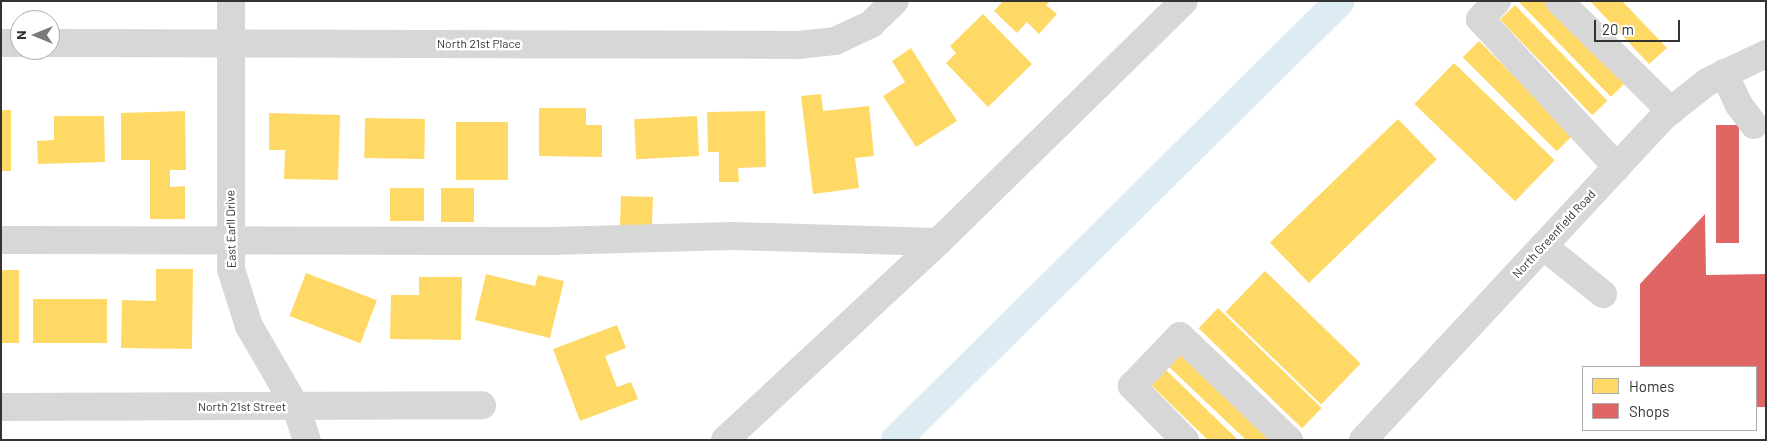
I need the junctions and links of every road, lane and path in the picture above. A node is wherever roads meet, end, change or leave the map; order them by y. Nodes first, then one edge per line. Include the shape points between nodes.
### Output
1 (231, 1) edge
2 (895, 1) edge
3 (1184, 1) edge
4 (1498, 1) edge
5 (1559, 1) edge
6 (60, 43) edge
7 (231, 44) junction
8 (1766, 54) edge
9 (1724, 73) junction
10 (1671, 111) junction
11 (1754, 125) dead end
12 (1617, 167) junction
13 (1, 240) edge
14 (229, 240) junction
15 (938, 242) junction
16 (1543, 246) junction
17 (1603, 294) dead end
18 (482, 405) dead end
19 (1, 407) edge
20 (296, 407) junction
21 (306, 440) edge
22 (725, 440) edge
23 (1185, 440) edge
24 (1289, 440) edge
25 (1363, 440) edge

1 - 7 street, East Earll Drive
2 - 7 street, North 21st Place via 871,24 835,41 798,46
3 - 15 street
4 - 12 street via 1480,19
5 - 10 street
6 - 7 street, North 21st Place
7 - 14 street, East Earll Drive
8 - 9 street, North Greenfield Road
9 - 10 street, North Greenfield Road via 1707,82
9 - 11 street via 1739,105
10 - 12 street, North Greenfield Road
12 - 16 street, North Greenfield Road
13 - 14 street
14 - 15 street via 551,241 733,236
14 - 20 street, East Earll Drive via 231,269 239,304
15 - 22 street
16 - 17 street
16 - 25 street, North Greenfield Road
18 - 20 street, North 21st Street
19 - 20 street, North 21st Street
20 - 21 street, East Earll Drive
23 - 24 street via 1132,386 1180,336

